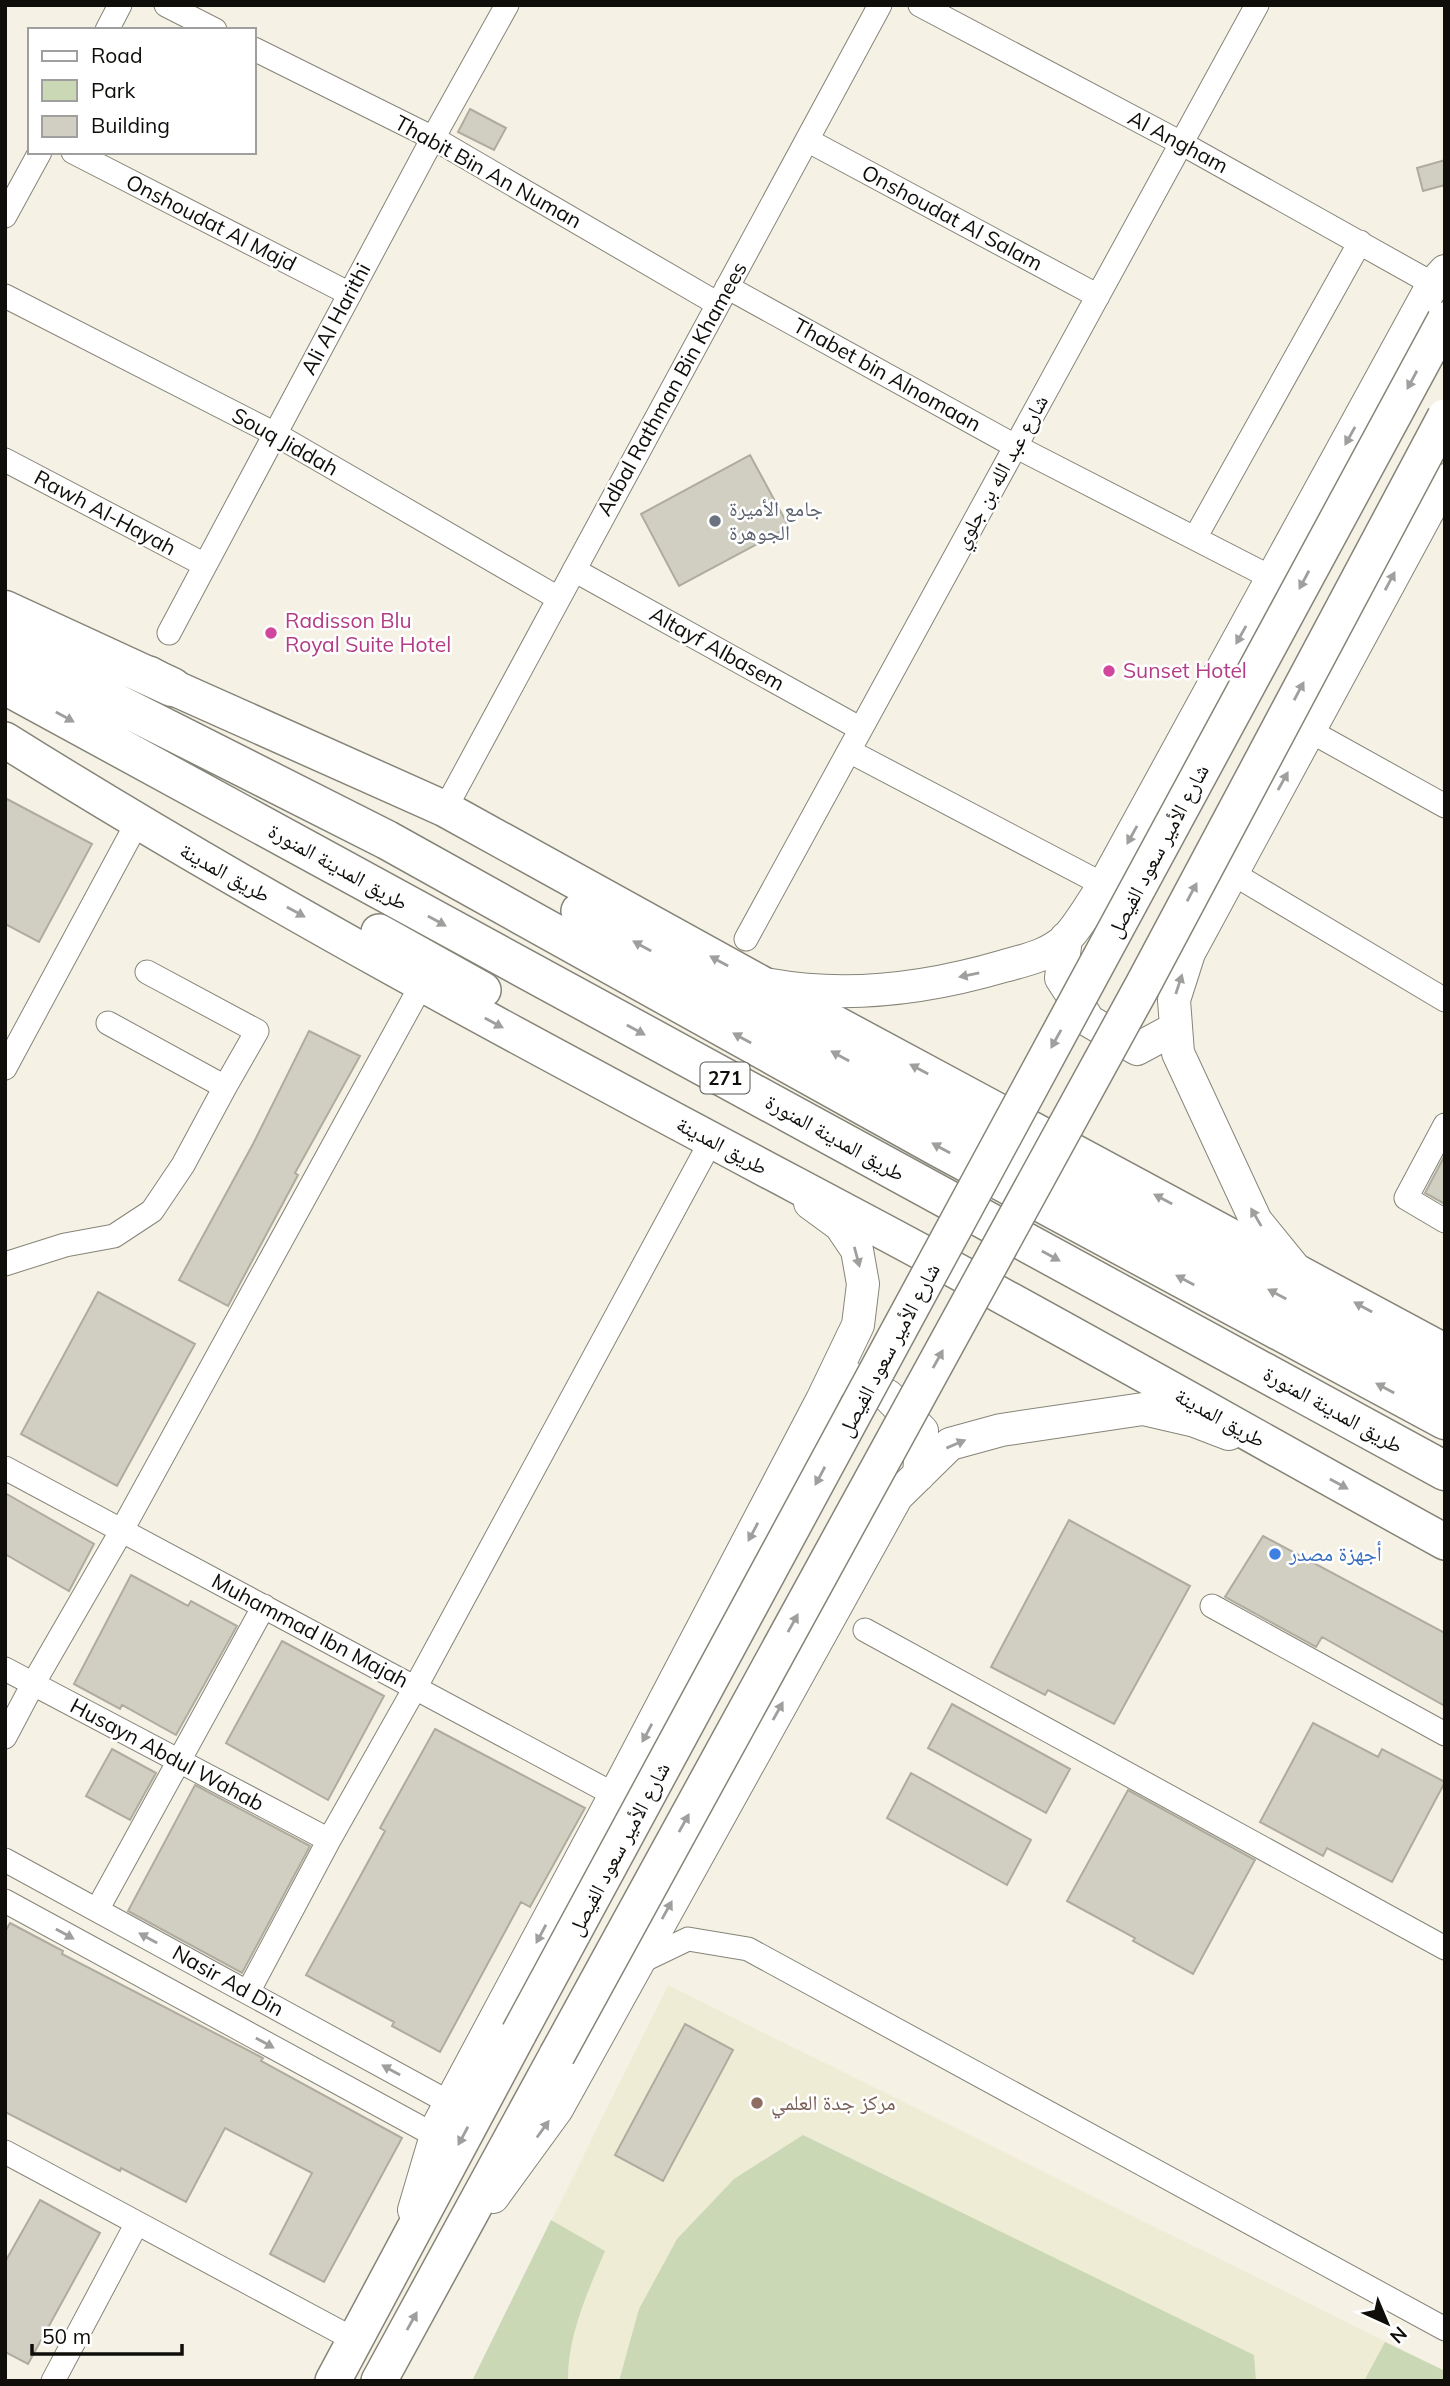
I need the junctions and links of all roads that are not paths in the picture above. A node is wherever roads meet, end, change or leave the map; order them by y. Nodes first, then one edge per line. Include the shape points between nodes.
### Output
1 (120, 5) edge
2 (166, 5) edge
3 (507, 5) edge
4 (920, 5) edge
5 (1257, 5) edge
6 (873, 8) edge
7 (108, 28) edge
8 (211, 28) edge
9 (256, 50) edge
10 (433, 138) junction
11 (807, 140) junction
12 (1181, 143) junction
13 (39, 154) edge
14 (77, 154) edge
15 (5, 216) edge
16 (1360, 242) junction
17 (1439, 277) edge
18 (350, 294) junction
19 (5, 296) edge
20 (722, 296) junction
21 (1098, 296) junction
22 (1445, 320) edge
23 (1445, 417) edge
24 (275, 434) junction
25 (1016, 446) junction
26 (5, 460) edge
27 (1445, 480) edge
28 (1195, 538) junction
29 (205, 565) junction
30 (574, 570) junction
31 (1272, 578) junction
32 (5, 595) edge
33 (558, 598) junction
34 (5, 610) edge
35 (169, 633) dead end
36 (5, 647) edge
37 (5, 685) edge
38 (172, 687) junction
39 (5, 726) edge
40 (861, 729) junction
41 (1310, 731) junction
42 (5, 740) edge
43 (849, 751) junction
44 (1445, 806) edge
45 (445, 809) junction
46 (137, 823) junction
47 (1233, 873) junction
48 (1104, 885) junction
49 (1066, 938) junction
50 (746, 939) dead end
51 (147, 972) dead end
52 (760, 983) junction
53 (422, 984) junction
54 (1445, 1000) edge
55 (108, 1023) dead end
56 (1176, 1028) junction
57 (5, 1068) edge
58 (225, 1087) junction
59 (1445, 1125) edge
60 (711, 1140) junction
61 (998, 1144) junction
62 (1043, 1167) junction
63 (1445, 1221) edge
64 (945, 1247) junction
65 (5, 1264) edge
66 (987, 1269) junction
67 (1297, 1271) junction
68 (1445, 1352) edge
69 (1445, 1385) edge
70 (822, 1400) junction
71 (1445, 1420) edge
72 (1289, 1456) junction
73 (5, 1468) edge
74 (1445, 1471) edge
75 (919, 1475) junction
76 (1445, 1514) edge
77 (122, 1530) junction
78 (1445, 1542) edge
79 (264, 1606) junction
80 (1212, 1606) dead end
81 (865, 1630) dead end
82 (5, 1669) edge
83 (33, 1684) junction
84 (415, 1688) junction
85 (1445, 1734) edge
86 (5, 1737) edge
87 (179, 1761) junction
88 (615, 1795) junction
89 (329, 1840) junction
90 (5, 1860) edge
91 (5, 1901) edge
92 (97, 1910) junction
93 (1445, 1948) edge
94 (638, 1963) junction
95 (248, 1993) junction
96 (450, 2103) junction
97 (436, 2136) junction
98 (5, 2152) edge
99 (136, 2223) junction
100 (401, 2254) junction
101 (445, 2263) junction
102 (1445, 2329) edge
103 (355, 2340) junction
104 (53, 2381) edge
105 (333, 2381) edge
106 (379, 2381) edge

1 - 7 street
2 - 8 street
3 - 10 street, Ali Al Harithi
4 - 12 street, Al Angham
5 - 12 street, شارع عبد الله بن جلوي
6 - 11 street, Adbal Rathman Bin Khamees
9 - 10 street, Thabit Bin An Numan
10 - 18 street, Ali Al Harithi
10 - 20 street, Thabit Bin An Numan
11 - 20 street, Adbal Rathman Bin Khamees
11 - 21 street, Onshoudat Al Salam
12 - 16 street, Al Angham
12 - 21 street, شارع عبد الله بن جلوي
13 - 15 street
14 - 18 street, Onshoudat Al Majd
16 - 17 street, Al Angham
16 - 28 street
17 -> 31 street
18 - 24 street, Ali Al Harithi
19 - 24 street, Souq Jiddah
20 - 25 street, Thabet bin Alnomaan
20 - 30 street, Adbal Rathman Bin Khamees
21 - 25 street, شارع عبد الله بن جلوي
22 -> 61 main road, شارع الأمير سعود الفيصل, bridge
62 -> 23 main road, شارع الأمير سعود الفيصل, bridge
24 - 29 street, Ali Al Harithi
24 - 33 street, Souq Jiddah
25 - 28 street, Thabet bin Alnomaan
25 - 40 street, شارع عبد الله بن جلوي
26 - 29 street, Rawh Al-Hayah
41 -> 27 street
28 - 31 street, Thabet bin Alnomaan
29 - 35 street, Ali Al Harithi
30 - 33 street, Adbal Rathman Bin Khamees
30 - 40 street, Altayf Albasem
31 -> 48 street
32 - 38 main road
33 - 45 street, Adbal Rathman Bin Khamees
34 - 38 highway
71 -> 36 highway, طريق المدينة المنورة / 271 via 938,1147 387,840
37 -> 74 highway, طريق المدينة المنورة / 271
38 - 45 main road
61 -> 38 main road
39 - 64 main road, طريق المدينة
40 - 43 street, شارع عبد الله بن جلوي
41 - 44 street
47 -> 41 street
42 - 46 main road, طريق المدينة
43 - 48 street
43 - 50 street, شارع عبد الله بن جلوي
52 -> 45 main road
46 -> 53 main road, طريق المدينة
46 - 57 street
47 - 54 street
56 -> 47 street via 1174,1000 1189,953
48 - 49 street
49 -> 52 street via 1040,956 893,990 806,991
49 - 56 street via 1061,978 1089,1021 1138,1049
51 - 58 street via 257,1031
67 -> 52 main road
53 -> 60 main road, طريق المدينة
53 - 77 street
55 - 58 street
67 -> 56 street via 1256,1221 1178,1053
58 - 65 street via 183,1166 152,1211 114,1236
59 - 63 street via 1406,1198
60 -> 70 street via 840,1225 857,1250 863,1284 858,1325
60 - 72 main road, طريق المدينة
60 - 84 street
61 - 62 main road
61 - 64 main road, شارع الأمير سعود الفيصل, bridge
62 - 66 main road, شارع الأمير سعود الفيصل, bridge
69 -> 62 main road
64 - 66 main road, طريق المدينة
64 -> 100 main road, شارع الأمير سعود الفيصل, bridge
66 - 76 main road, طريق المدينة
101 -> 66 main road, شارع الأمير سعود الفيصل, bridge
68 -> 67 main road
70 - 75 street via 849,1377 888,1396 922,1431
70 -> 88 street
75 -> 72 street via 950,1444 1001,1430 1143,1409 1195,1421
72 -> 78 main road, طريق المدينة
73 - 77 street, Muhammad Ibn Majah
94 -> 75 street via 897,1496
77 - 79 street, Muhammad Ibn Majah
77 - 83 street
79 - 84 street, Muhammad Ibn Majah
79 - 87 street
80 - 85 street
81 - 93 street
82 - 83 street, Husayn Abdul Wahab
83 - 86 street
83 - 87 street, Husayn Abdul Wahab
84 - 88 street, Muhammad Ibn Majah
84 - 89 street
87 - 89 street, Husayn Abdul Wahab
87 - 92 street
88 -> 96 street
89 - 95 street
90 - 92 street, Nasir Ad Din
91 -> 97 street, Nasir Ad Din
95 -> 92 street, Nasir Ad Din
101 -> 94 street via 557,2109
94 - 102 street via 688,1939 748,1949
96 -> 95 street, Nasir Ad Din
96 - 97 street
97 - 100 street
98 - 99 street
99 - 103 street
99 - 104 street
100 - 103 main road, شارع الأمير سعود الفيصل
106 -> 101 main road, شارع الأمير سعود الفيصل
103 - 105 main road, شارع الأمير سعود الفيصل

